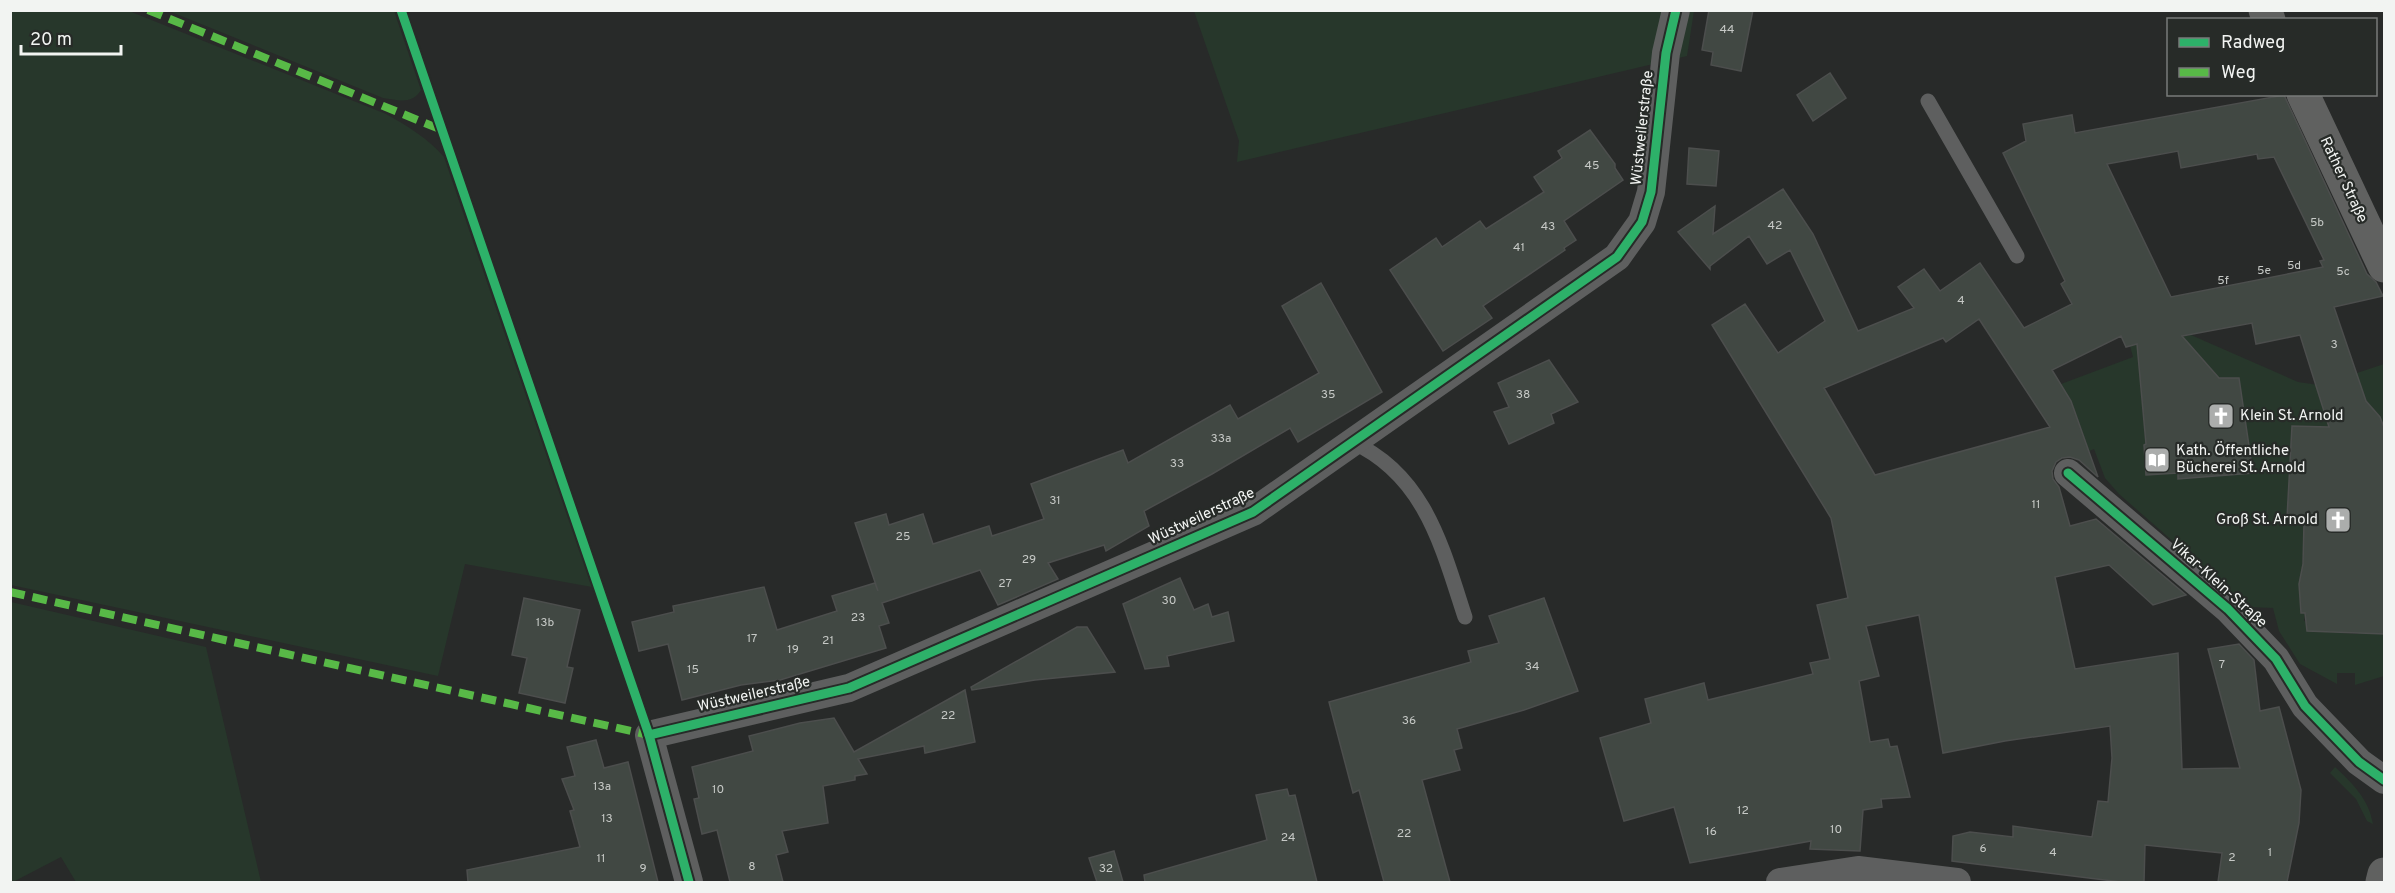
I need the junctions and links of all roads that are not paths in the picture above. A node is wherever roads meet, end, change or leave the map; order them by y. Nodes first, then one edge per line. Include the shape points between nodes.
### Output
1 (1676, 10) edge
2 (2304, 96) edge
3 (1928, 101) dead end
4 (2017, 256) dead end
5 (2385, 266) edge
6 (1352, 442) junction
7 (2068, 473) dead end
8 (1465, 617) dead end
9 (2385, 780) edge
10 (2385, 874) edge
11 (689, 882) edge
12 (1780, 882) edge
13 (1957, 882) edge
14 (2382, 882) edge

1 - 6 street, Wüstweilerstraße via 1666,53 1652,192 1642,222 1617,257
2 - 5 main road, Rather Straße
3 - 4 lane
6 - 8 lane via 1371,451 1400,474 1430,516
6 - 11 street, Wüstweilerstraße via 1254,512 849,688 649,735
7 - 9 street, Vikar-Klein-Straße via 2228,609 2276,659 2305,706 2359,762
10 - 14 main road
12 - 13 street via 1858,870

